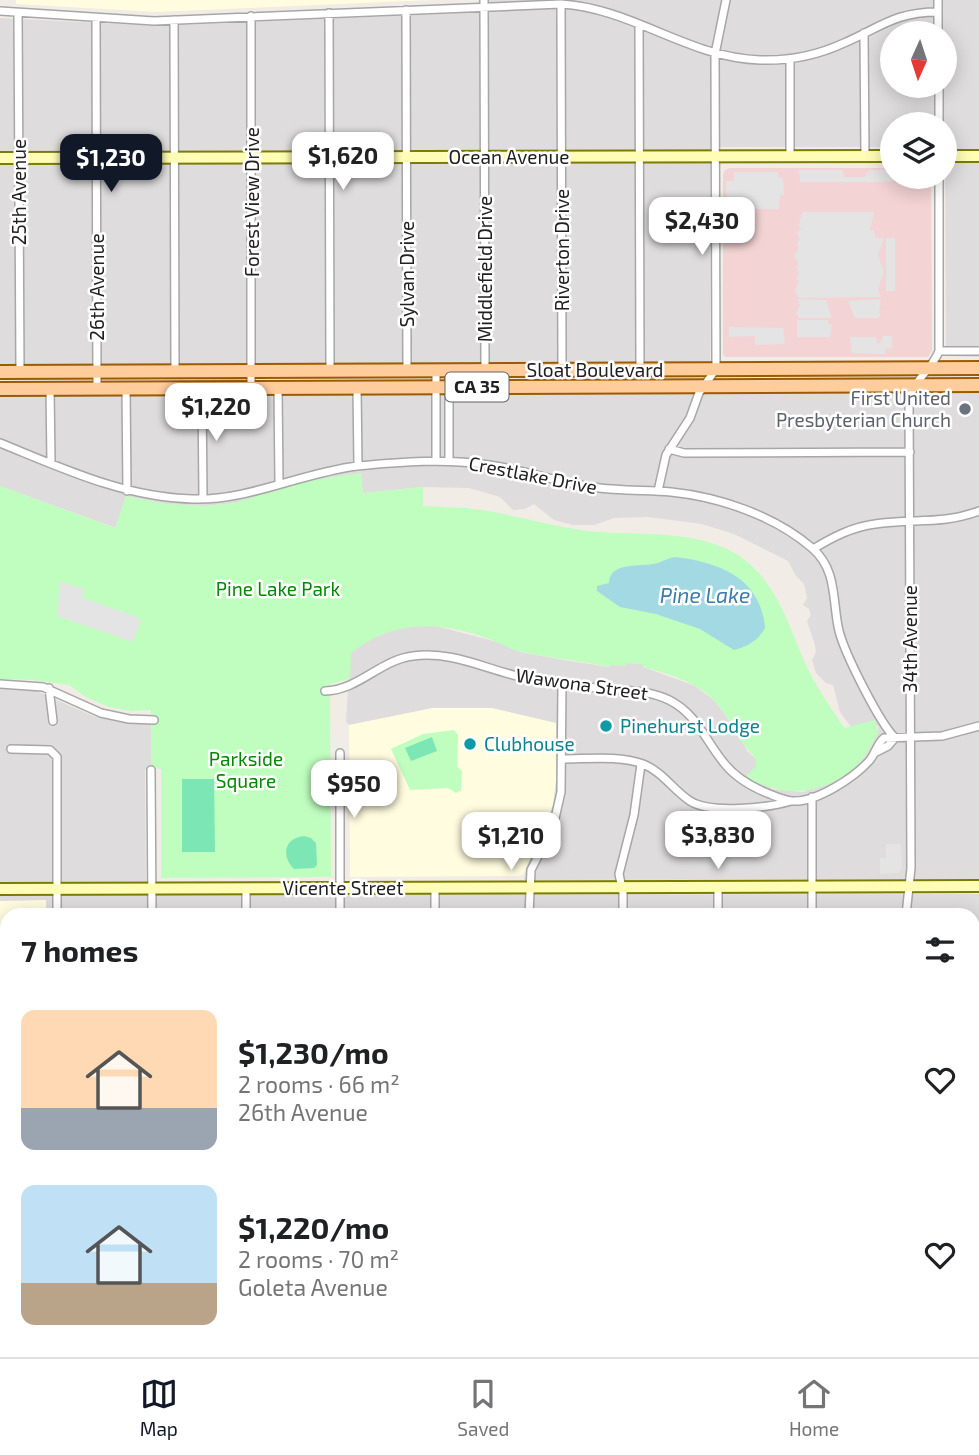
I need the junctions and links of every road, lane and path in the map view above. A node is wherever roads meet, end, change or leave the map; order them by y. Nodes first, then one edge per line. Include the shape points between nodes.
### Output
1 (726, 0) edge
2 (938, 0) edge
3 (484, 3) edge
4 (561, 4) junction
5 (406, 10) junction
6 (0, 11) edge
7 (938, 12) junction
8 (18, 13) junction
9 (329, 13) junction
10 (251, 16) junction
11 (96, 18) junction
12 (174, 20) junction
13 (938, 21) edge
14 (639, 24) junction
15 (864, 33) junction
16 (715, 54) junction
17 (790, 59) junction
18 (639, 156) junction
19 (715, 156) junction
20 (790, 156) junction
21 (865, 156) junction
22 (880, 156) edge
23 (957, 156) edge
24 (979, 156) edge
25 (407, 157) junction
26 (484, 157) junction
27 (562, 157) junction
28 (0, 158) edge
29 (19, 158) junction
30 (97, 158) junction
31 (174, 158) junction
32 (251, 158) junction
33 (329, 158) junction
34 (939, 189) edge
35 (939, 351) junction
36 (979, 351) edge
37 (928, 368) junction
38 (979, 368) edge
39 (716, 369) junction
40 (407, 370) junction
41 (443, 370) junction
42 (485, 370) junction
43 (562, 370) junction
44 (640, 370) junction
45 (175, 371) junction
46 (251, 371) junction
47 (330, 371) junction
48 (0, 372) edge
49 (20, 372) junction
50 (97, 372) junction
51 (979, 385) edge
52 (703, 386) junction
53 (914, 386) junction
54 (357, 387) junction
55 (443, 387) junction
56 (0, 388) edge
57 (50, 388) junction
58 (97, 388) junction
59 (126, 388) junction
60 (202, 388) junction
61 (251, 388) junction
62 (278, 388) junction
63 (0, 443) edge
64 (669, 449) junction
65 (909, 452) junction
66 (436, 461) junction
67 (449, 461) junction
68 (51, 463) junction
69 (358, 466) junction
70 (279, 483) junction
71 (127, 491) junction
72 (658, 491) junction
73 (203, 499) junction
74 (979, 511) edge
75 (910, 522) junction
76 (813, 549) junction
77 (0, 684) edge
78 (562, 684) junction
79 (49, 688) junction
80 (325, 691) dead end
81 (154, 720) dead end
82 (53, 721) dead end
83 (979, 726) edge
84 (895, 738) junction
85 (910, 738) junction
86 (11, 749) dead end
87 (340, 753) dead end
88 (562, 759) junction
89 (641, 764) junction
90 (151, 770) dead end
91 (811, 797) junction
92 (791, 801) junction
93 (812, 886) junction
94 (908, 886) junction
95 (979, 886) edge
96 (529, 887) junction
97 (621, 887) junction
98 (718, 887) junction
99 (57, 888) junction
100 (152, 888) junction
101 (246, 888) junction
102 (340, 888) junction
103 (435, 888) junction
104 (0, 889) edge
105 (57, 908) edge
106 (152, 908) edge
107 (246, 908) edge
108 (340, 908) edge
109 (435, 908) edge
110 (529, 908) edge
111 (622, 908) edge
112 (718, 908) edge
113 (812, 908) edge
114 (906, 908) edge

1 - 16 street
2 - 7 street
3 - 4 street
3 - 5 street
3 - 26 street, Middlefield Drive
4 - 14 street via 598,9
4 - 27 street, Riverton Drive
5 - 9 street
5 - 25 street, Sylvan Drive
6 - 8 street
7 - 13 street
7 - 15 street via 898,16
8 - 11 street
8 - 29 street, 25th Avenue
9 - 10 street
9 - 33 street
10 - 12 street
10 - 32 street, Forest View Drive
11 - 12 street
11 - 30 street, 26th Avenue
12 - 31 street
14 - 16 street
14 - 18 street
15 - 17 street via 827,50
15 - 21 street
16 - 17 street via 752,60
16 - 19 street
17 - 20 street
18 - 19 street, Ocean Avenue
18 - 27 street, Ocean Avenue
18 - 44 street
19 - 20 street, Ocean Avenue
19 - 39 street
20 - 21 street, Ocean Avenue
21 - 22 street, Ocean Avenue
23 - 24 street
25 - 26 street, Ocean Avenue
25 - 33 street, Ocean Avenue
25 - 40 street, Sylvan Drive
26 - 27 street, Ocean Avenue
26 - 42 street, Middlefield Drive
27 - 43 street, Riverton Drive
28 - 29 street, Ocean Avenue
29 - 30 street, Ocean Avenue
29 - 49 street, 25th Avenue
30 - 31 street, Ocean Avenue
30 - 50 street, 26th Avenue
31 - 32 street, Ocean Avenue
31 - 45 street
32 - 33 street, Ocean Avenue
32 - 46 street, Forest View Drive
33 - 47 street
34 - 35 street
35 - 36 street
35 - 37 street, 34th Avenue
37 - 38 main road, Sloat Boulevard / CA 35
37 - 39 main road, Sloat Boulevard / CA 35
37 - 53 street, 34th Avenue
39 - 44 main road, Sloat Boulevard / CA 35
39 - 52 street
40 - 41 main road, Sloat Boulevard / CA 35
40 - 47 main road, Sloat Boulevard / CA 35
41 - 42 main road, Sloat Boulevard / CA 35
41 - 55 street
41 - 55 street
42 - 43 main road, Sloat Boulevard / CA 35
43 - 44 main road, Sloat Boulevard / CA 35
45 - 46 main road, Sloat Boulevard / CA 35
45 - 50 main road, Sloat Boulevard / CA 35
46 - 47 main road, Sloat Boulevard / CA 35
46 - 61 street, Forest View Drive
48 - 49 main road, Sloat Boulevard / CA 35
49 - 50 main road, Sloat Boulevard / CA 35
50 - 58 street, 26th Avenue
51 - 53 main road, Sloat Boulevard / CA 35
52 - 53 main road, Sloat Boulevard / CA 35
52 - 55 main road, Sloat Boulevard / CA 35
52 - 64 street via 690,418
53 - 65 street, 34th Avenue via 909,401
54 - 55 main road, Sloat Boulevard / CA 35
54 - 62 main road, Sloat Boulevard / CA 35
54 - 69 street
55 - 66 street
55 - 67 street
56 - 57 main road, Sloat Boulevard / CA 35
57 - 58 main road, Sloat Boulevard / CA 35
57 - 68 street
58 - 59 main road, Sloat Boulevard / CA 35
59 - 60 main road, Sloat Boulevard / CA 35
59 - 71 street
60 - 61 main road, Sloat Boulevard / CA 35
60 - 73 street
61 - 62 main road, Sloat Boulevard / CA 35
62 - 70 street
63 - 68 street, Crestlake Drive
64 - 65 street via 684,453
64 - 72 street
65 - 75 street, 34th Avenue
66 - 67 street, Crestlake Drive
66 - 69 street, Crestlake Drive
67 - 72 street, Crestlake Drive via 490,465 583,486
68 - 71 street, Crestlake Drive
69 - 70 street, Crestlake Drive
70 - 73 street, Crestlake Drive
71 - 73 street, Crestlake Drive
72 - 76 street, Crestlake Drive via 700,496 739,508
74 - 75 street via 945,520
75 - 76 street via 863,526
75 - 85 street, 34th Avenue
76 - 84 street, Crestlake Drive via 832,580 845,649
77 - 79 street
78 - 80 street, Wawona Street via 433,654 399,659 349,687
78 - 88 street
78 - 92 street, Wawona Street via 644,692 670,700 697,722 737,776
79 - 81 street via 111,716
79 - 82 street
83 - 85 street via 942,736
84 - 85 street
84 - 91 street via 882,739 876,752 852,776
85 - 94 street, 34th Avenue
86 - 99 street via 47,749 57,760
87 - 102 street
88 - 89 street
88 - 96 street via 559,807 533,864
89 - 92 street via 697,805 757,807
89 - 97 street via 620,871
90 - 100 street
91 - 92 street
91 - 93 street
93 - 94 street, Vicente Street
93 - 98 street, Vicente Street
93 - 113 street
94 - 95 street, Vicente Street
94 - 114 street, 34th Avenue
96 - 97 street, Vicente Street
96 - 103 street, Vicente Street
96 - 110 street
97 - 98 street, Vicente Street
97 - 111 street
98 - 112 street
99 - 100 street, Vicente Street
99 - 104 street, Vicente Street
99 - 105 street
100 - 101 street, Vicente Street
100 - 106 street
101 - 102 street, Vicente Street
101 - 107 street
102 - 103 street, Vicente Street
102 - 108 street
103 - 109 street

